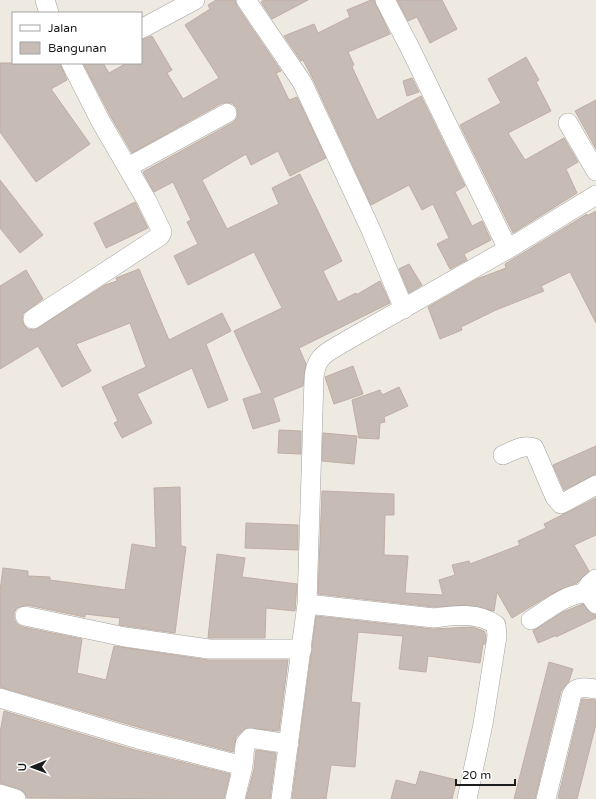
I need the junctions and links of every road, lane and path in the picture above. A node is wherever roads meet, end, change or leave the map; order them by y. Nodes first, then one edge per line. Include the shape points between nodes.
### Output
1 (45, 0) edge
2 (195, 0) edge
3 (246, 0) edge
4 (385, 0) edge
5 (49, 12) edge
6 (142, 28) edge
7 (74, 64) edge
8 (227, 113) dead end
9 (568, 123) dead end
10 (128, 167) junction
11 (596, 171) edge
12 (596, 195) edge
13 (508, 249) junction
14 (404, 309) junction
15 (33, 320) dead end
16 (503, 456) dead end
17 (596, 485) edge
18 (592, 592) edge
19 (307, 604) junction
20 (25, 616) dead end
21 (531, 620) dead end
22 (302, 650) junction
23 (596, 689) edge
24 (0, 698) edge
25 (289, 744) junction
26 (243, 766) junction
27 (0, 794) edge
28 (16, 799) edge
29 (235, 799) edge
30 (281, 799) edge
31 (467, 799) edge
32 (546, 799) edge

1 - 5 street
2 - 6 street
3 - 14 street via 302,82 371,230
4 - 13 street
7 - 10 street via 101,122
8 - 10 street
9 - 11 street
10 - 15 street via 161,228 160,236
12 - 13 street
13 - 14 street
14 - 19 street via 322,355 314,368
16 - 17 street via 523,447 534,448 555,497 561,504
18 - 21 street via 570,596
19 - 22 street
19 - 31 street via 434,618 451,614 489,619 496,625 497,636 483,724
20 - 22 street via 125,637 209,649
22 - 25 street
23 - 32 street via 580,688 572,694
24 - 26 street via 138,739
25 - 26 street via 250,738 245,744
25 - 30 street
26 - 29 street
27 - 28 street

